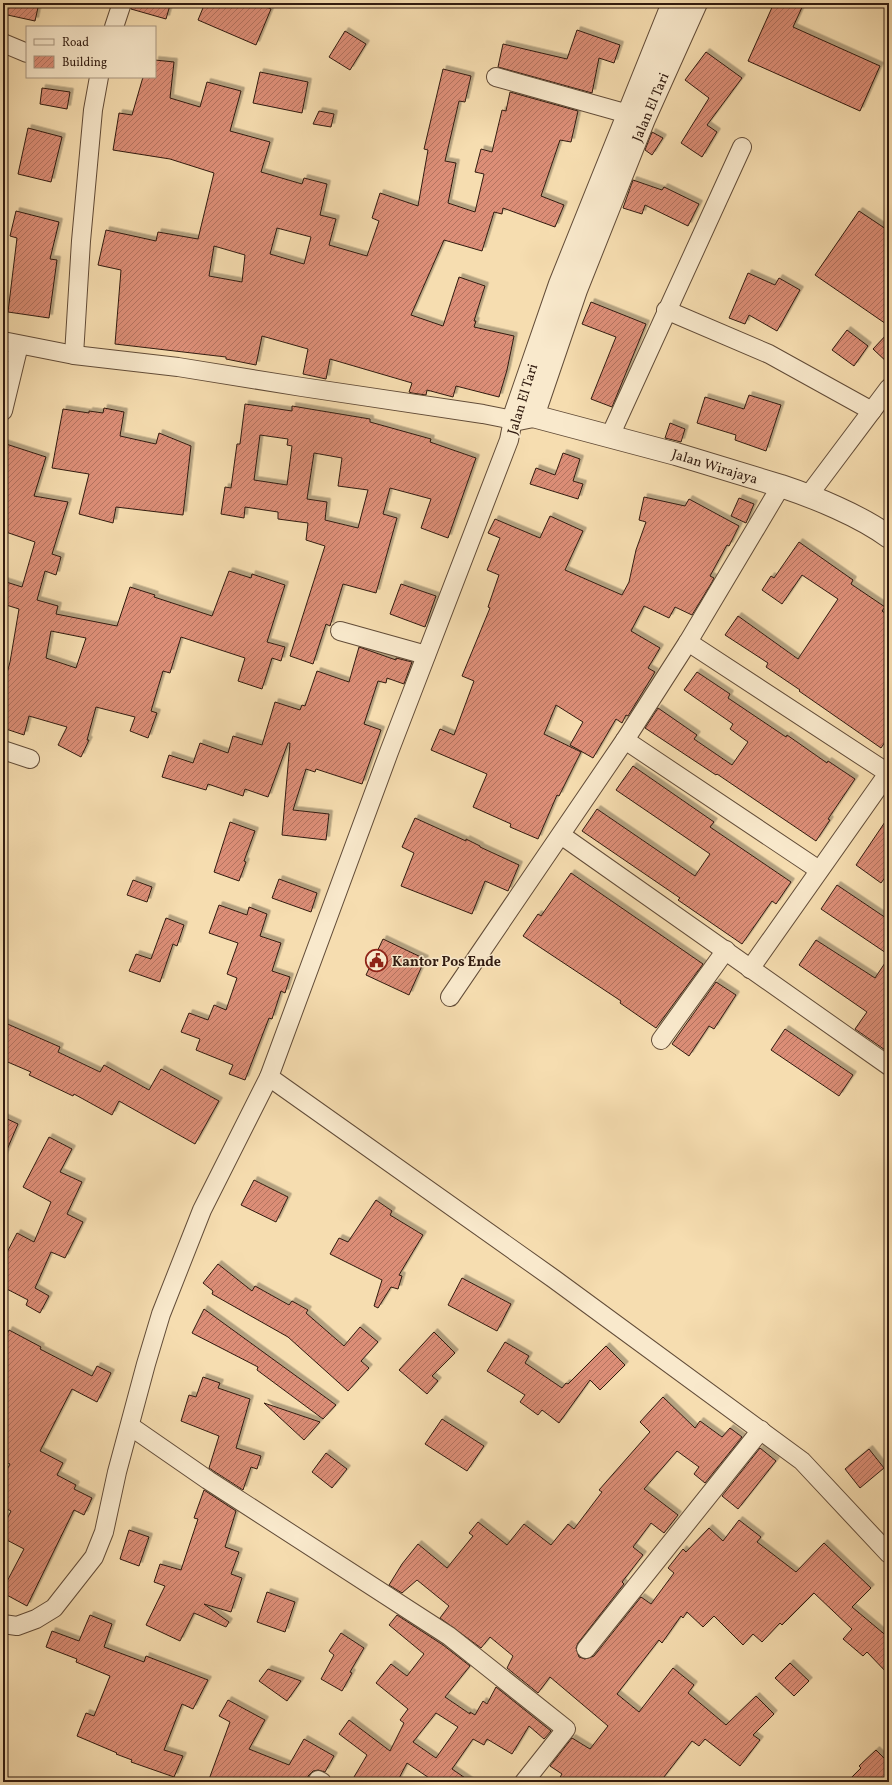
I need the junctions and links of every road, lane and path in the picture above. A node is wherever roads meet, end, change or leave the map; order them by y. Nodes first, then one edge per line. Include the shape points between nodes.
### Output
1 (122, 3) edge
2 (674, 3) edge
3 (696, 3) edge
4 (114, 26) edge
5 (3, 43) edge
6 (26, 52) edge
7 (496, 77) dead end
8 (93, 79) edge
9 (628, 114) junction
10 (742, 147) dead end
11 (666, 310) junction
12 (11, 343) edge
13 (74, 355) junction
14 (889, 388) edge
15 (3, 411) edge
16 (872, 412) junction
17 (523, 418) junction
18 (610, 436) junction
19 (781, 486) junction
20 (808, 496) junction
21 (889, 537) edge
22 (340, 631) dead end
23 (688, 642) junction
24 (426, 655) junction
25 (625, 740) junction
26 (3, 750) edge
27 (30, 759) dead end
28 (889, 773) edge
29 (561, 835) junction
30 (819, 870) junction
31 (726, 950) junction
32 (750, 969) junction
33 (450, 997) dead end
34 (661, 1040) dead end
35 (889, 1066) edge
36 (269, 1077) junction
37 (130, 1426) junction
38 (761, 1430) junction
39 (889, 1554) edge
40 (3, 1624) edge
41 (586, 1649) dead end
42 (524, 1782) edge

1 - 4 street
2 - 9 street, Jalan El Tari
3 - 17 street, Jalan El Tari via 644,119
5 - 6 street
7 - 9 street
8 - 13 street
9 - 17 street, Jalan El Tari via 560,284
10 - 11 street
11 - 16 street via 769,354
11 - 18 street
12 - 13 street
12 - 15 street
13 - 17 street via 178,367
14 - 16 street
16 - 20 street
17 - 18 street, Jalan Wirajaya
17 - 24 street, Jalan El Tari via 509,440
18 - 19 street, Jalan Wirajaya
19 - 20 street, Jalan Wirajaya
19 - 23 street
20 - 21 street, Jalan Wirajaya via 875,526
22 - 24 street
23 - 25 street
23 - 28 street
24 - 36 street
25 - 29 street
25 - 30 street
26 - 27 street
28 - 30 street
29 - 31 street
29 - 33 street
30 - 32 street
31 - 32 street
31 - 34 street
32 - 35 street
36 - 37 street via 202,1210 162,1314
36 - 38 street via 554,1279
37 - 40 street via 104,1532 94,1557 54,1608 36,1619 17,1626
37 - 42 street via 449,1636 566,1729
38 - 39 street via 802,1461
38 - 41 street

